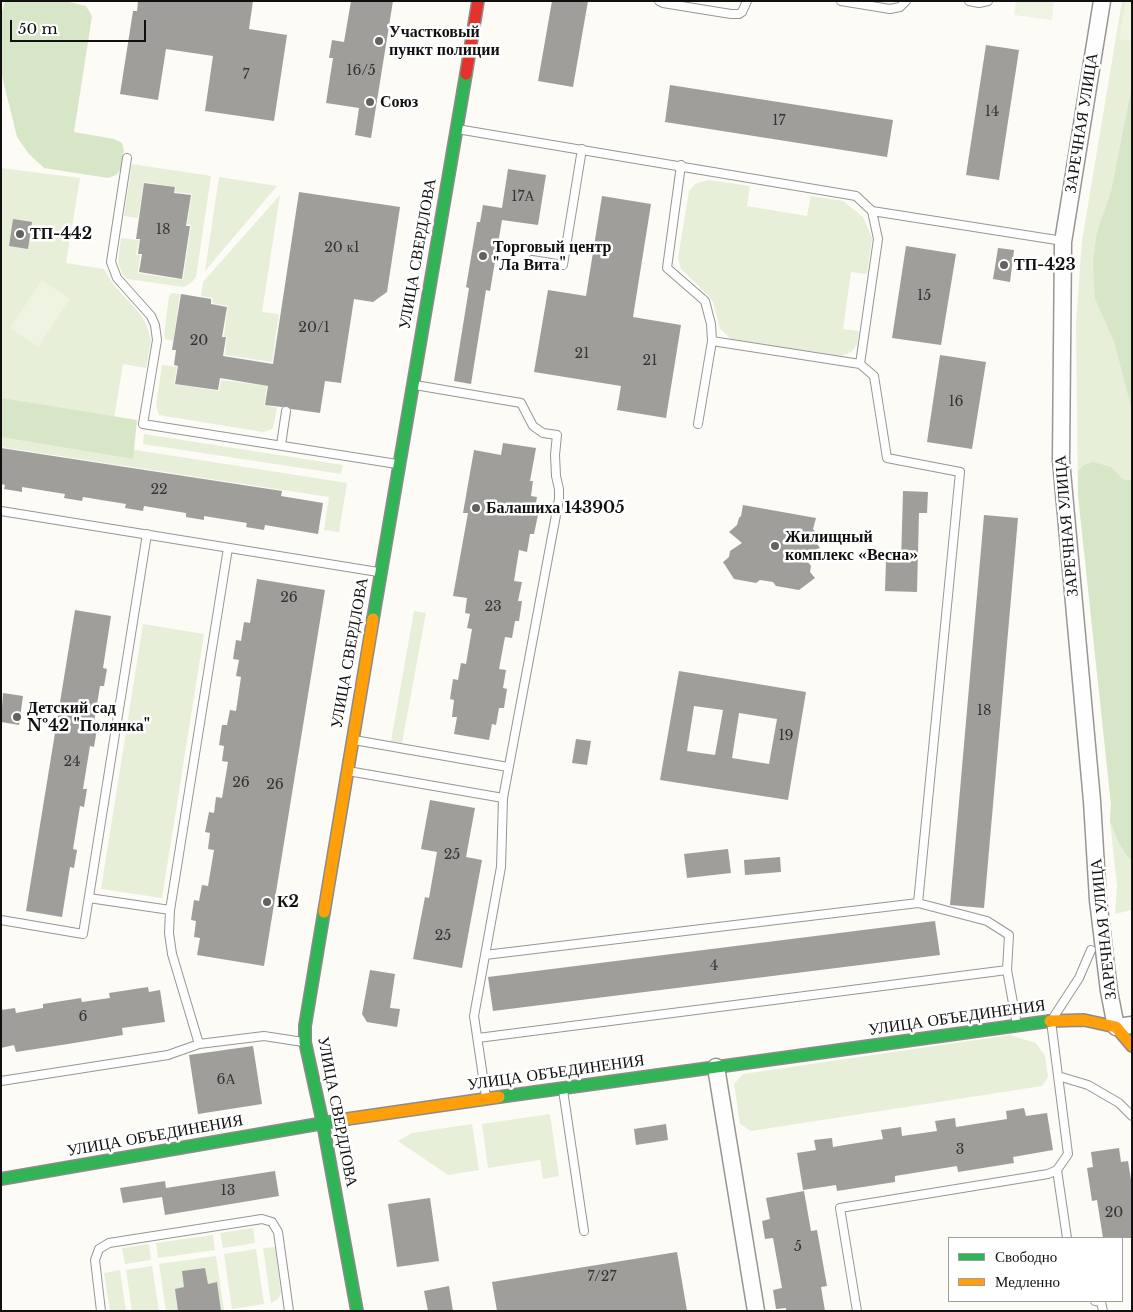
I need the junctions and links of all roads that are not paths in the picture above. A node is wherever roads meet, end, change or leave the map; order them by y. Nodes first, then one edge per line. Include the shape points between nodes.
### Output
1 (478, 1) edge
2 (659, 1) edge
3 (747, 1) edge
4 (841, 1) edge
5 (906, 1) edge
6 (969, 1) edge
7 (988, 1) edge
8 (1102, 1) edge
9 (456, 128) junction
10 (582, 149) junction
11 (127, 158) dead end
12 (681, 165) junction
13 (872, 211) junction
14 (1063, 242) junction
15 (532, 260) dead end
16 (712, 341) junction
17 (860, 364) junction
18 (412, 385) junction
19 (286, 411) dead end
20 (698, 424) dead end
21 (281, 445) junction
22 (399, 464) junction
23 (1, 510) edge
24 (147, 534) junction
25 (228, 548) junction
26 (380, 572) junction
27 (352, 739) junction
28 (508, 767) junction
29 (346, 771) junction
30 (503, 798) junction
31 (89, 898) junction
32 (918, 903) junction
33 (170, 910) junction
34 (1, 920) edge
35 (1091, 950) dead end
36 (485, 955) junction
37 (1007, 970) junction
38 (1051, 1021) junction
39 (1017, 1026) junction
40 (1124, 1026) edge
41 (478, 1038) junction
42 (305, 1042) junction
43 (200, 1044) junction
44 (1132, 1046) edge
45 (716, 1067) junction
46 (1058, 1076) junction
47 (1, 1081) edge
48 (563, 1088) junction
49 (486, 1099) junction
50 (1132, 1116) edge
51 (323, 1124) junction
52 (1057, 1170) junction
53 (1, 1179) edge
54 (584, 1232) dead end
55 (1067, 1237) edge
56 (101, 1311) edge
57 (289, 1311) edge
58 (356, 1311) edge
59 (756, 1311) edge
60 (857, 1311) edge

1 - 9 main road, УЛИЦА СВЕРДЛОВА
2 - 3 lane via 738,14
4 - 5 lane via 890,9 900,7
6 - 7 lane
8 - 14 street, ЗАРЕЧНАЯ УЛИЦА
9 - 10 lane
9 - 18 main road, УЛИЦА СВЕРДЛОВА
10 - 12 lane
10 - 15 lane via 563,265
11 - 21 lane via 111,262 117,278 155,325 157,340 144,424
12 - 13 lane via 856,196
12 - 16 lane via 667,268 705,301
13 - 14 lane
13 - 17 lane via 878,239
14 - 40 street, ЗАРЕЧНАЯ УЛИЦА via 1060,460 1092,801 1098,900 1109,991
16 - 17 lane
16 - 20 lane
17 - 32 lane via 874,376 887,458 960,472
18 - 22 main road, УЛИЦА СВЕРДЛОВА
18 - 28 lane via 522,403 533,426 543,433 557,435 558,499
19 - 21 lane
21 - 22 lane
22 - 26 main road, УЛИЦА СВЕРДЛОВА
23 - 24 lane
24 - 25 lane
24 - 31 lane
25 - 26 lane
25 - 33 lane
26 - 27 main road, УЛИЦА СВЕРДЛОВА
27 - 28 lane
27 - 29 main road, УЛИЦА СВЕРДЛОВА
28 - 30 lane
29 - 30 lane
29 - 42 main road, УЛИЦА СВЕРДЛОВА
30 - 36 lane via 501,867
31 - 33 lane
31 - 34 lane via 83,934
32 - 36 lane
32 - 37 lane via 987,922 1009,935
33 - 43 lane via 168,933 172,954
35 - 38 lane via 1079,978
36 - 41 lane via 474,1016
37 - 39 lane
37 - 41 lane
38 - 39 main road, УЛИЦА ОБЪЕДИНЕНИЯ
38 - 40 main road, УЛИЦА ОБЪЕДИНЕНИЯ via 1084,1020
38 - 46 lane
39 - 45 main road, УЛИЦА ОБЪЕДИНЕНИЯ
40 - 44 main road
41 - 49 lane
42 - 43 lane via 264,1036
42 - 51 main road, УЛИЦА СВЕРДЛОВА
43 - 47 lane via 168,1055
45 - 48 main road, УЛИЦА ОБЪЕДИНЕНИЯ
45 - 59 street
46 - 50 lane via 1088,1085 1119,1103
46 - 52 lane via 1068,1154
48 - 49 main road, УЛИЦА ОБЪЕДИНЕНИЯ
48 - 54 lane
49 - 51 main road, УЛИЦА ОБЪЕДИНЕНИЯ
51 - 53 main road, УЛИЦА ОБЪЕДИНЕНИЯ
51 - 58 main road, УЛИЦА СВЕРДЛОВА
52 - 55 lane
52 - 60 lane via 840,1208
56 - 57 lane via 95,1260 99,1248 109,1243 262,1219 272,1222 278,1232

